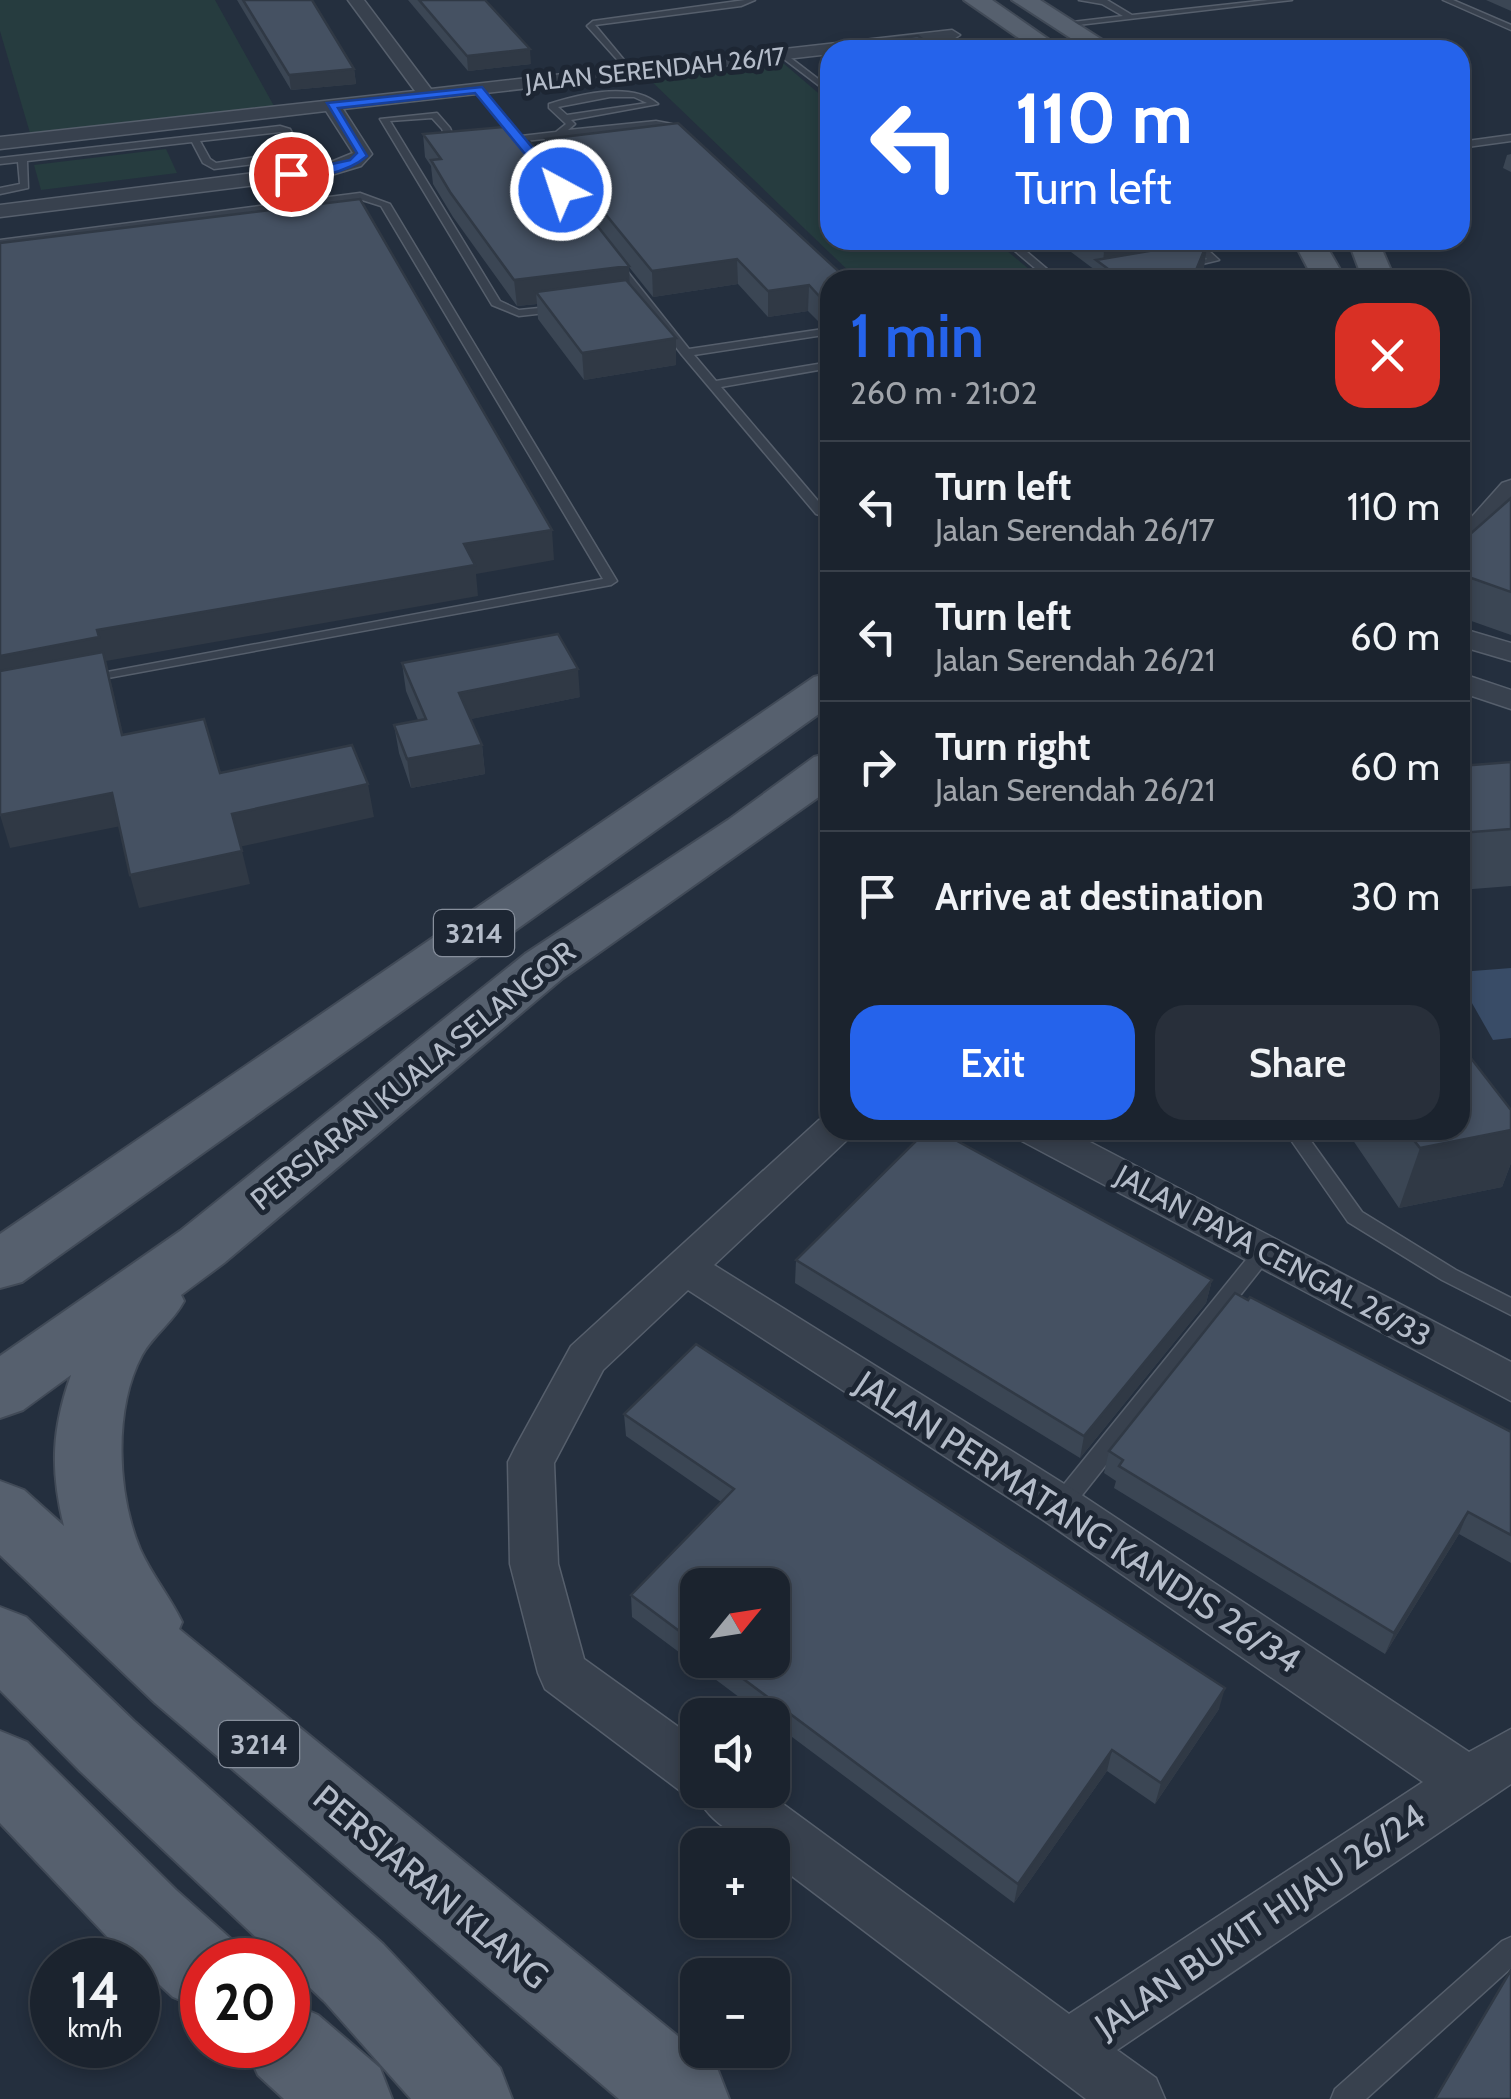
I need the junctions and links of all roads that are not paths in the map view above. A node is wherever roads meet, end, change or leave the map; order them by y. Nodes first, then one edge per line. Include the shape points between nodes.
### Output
1 (356, 0) edge
2 (751, 0) edge
3 (1024, 0) edge
4 (1084, 0) edge
5 (1120, 0) edge
6 (1288, 0) edge
7 (1447, 0) edge
8 (1103, 1) edge
9 (1145, 4) dead end
10 (983, 5) edge
11 (1162, 14) junction
12 (1130, 18) junction
13 (1064, 25) junction
14 (1511, 28) edge
15 (952, 35) junction
16 (908, 40) edge
17 (1016, 40) edge
18 (1037, 40) edge
19 (1089, 40) edge
20 (820, 50) edge
21 (783, 54) junction
22 (630, 72) junction
23 (820, 82) edge
24 (478, 89) junction
25 (428, 94) junction
26 (331, 106) junction
27 (565, 118) junction
28 (639, 126) junction
29 (589, 133) junction
30 (240, 134) junction
31 (558, 134) junction
32 (1511, 138) edge
33 (194, 139) junction
34 (653, 140) edge
35 (516, 141) junction
36 (0, 143) edge
37 (1470, 144) edge
38 (600, 146) edge
39 (692, 146) edge
40 (474, 147) edge
41 (531, 154) edge
42 (22, 159) junction
43 (0, 161) edge
44 (256, 161) junction
45 (0, 191) edge
46 (273, 207) junction
47 (0, 211) edge
48 (238, 226) edge
49 (98, 230) junction
50 (126, 240) edge
51 (0, 243) edge
52 (606, 250) edge
53 (1019, 250) edge
54 (1202, 250) edge
55 (1203, 265) junction
56 (1043, 270) edge
57 (1169, 270) edge
58 (1205, 270) edge
59 (579, 306) edge
60 (820, 333) edge
61 (686, 353) junction
62 (820, 367) edge
63 (713, 385) junction
64 (1508, 497) edge
65 (820, 511) edge
66 (1470, 536) edge
67 (1470, 640) edge
68 (1511, 652) edge
69 (76, 682) edge
70 (1470, 686) edge
71 (820, 693) edge
72 (1511, 700) edge
73 (820, 774) edge
74 (822, 1140) edge
75 (1053, 1140) edge
76 (1300, 1140) edge
77 (118, 1181) junction
78 (0, 1228) edge
79 (202, 1247) junction
80 (1264, 1250) junction
81 (0, 1266) edge
82 (686, 1267) junction
83 (1511, 1307) edge
84 (1511, 1384) edge
85 (0, 1391) edge
86 (1060, 1506) junction
87 (0, 1511) edge
88 (0, 1640) edge
89 (181, 1679) junction
90 (680, 1759) edge
91 (0, 1768) edge
92 (1490, 1768) edge
93 (745, 1808) edge
94 (180, 1948) edge
95 (1511, 1950) edge
96 (1069, 2048) junction
97 (310, 2064) edge
98 (349, 2099) edge
99 (469, 2099) edge
100 (686, 2099) edge
101 (1135, 2099) edge
102 (1345, 2099) edge

1 - 25 street
2 - 22 lane via 592,23
3 - 13 main road
4 - 8 lane
5 - 8 lane
6 - 11 lane
7 - 14 lane
8 - 12 lane
9 - 11 lane
10 - 15 main road via 990,16
10 - 18 main road
11 - 12 lane
12 - 13 lane
13 - 19 main road
15 - 16 street, JALAN SERENDAH 26/17
15 - 17 main road
20 - 21 street, JALAN SERENDAH 26/17
21 - 22 street, JALAN SERENDAH 26/17
21 - 23 lane
22 - 24 street, JALAN SERENDAH 26/17
24 - 25 street, JALAN SERENDAH 26/17
24 - 35 lane
25 - 26 street, JALAN SERENDAH 26/17
26 - 36 street, JALAN SERENDAH 26/17
26 - 47 street via 363,154 354,162
27 - 27 lane via 552,106 632,94 654,104
27 - 31 lane via 571,124
28 - 29 lane
28 - 34 lane
28 - 39 lane via 669,126
29 - 31 lane
29 - 38 lane
30 - 33 lane
30 - 44 lane
30 - 44 lane via 287,131 300,152
31 - 35 lane
32 - 37 lane
33 - 42 lane
33 - 44 lane via 210,164
35 - 41 lane
40 - 59 lane via 452,144 434,115 384,118 496,303 521,314
42 - 43 lane
42 - 45 lane via 25,186
46 - 48 lane
46 - 49 lane
46 - 69 lane via 360,196 385,204 612,582
49 - 50 lane
49 - 51 lane
52 - 61 lane via 635,298
53 - 56 lane
54 - 55 lane via 1214,260
55 - 57 lane
55 - 58 lane
60 - 61 lane
61 - 63 lane
62 - 63 lane
63 - 65 lane
64 - 66 street
67 - 68 street
70 - 72 street
71 - 77 main road, 3214
73 - 79 main road, PERSIARAN KUALA SELANGOR / 3214 via 544,966
74 - 82 street
75 - 80 street, JALAN PAYA CENGAL 26/33
76 - 83 lane via 1354,1217
77 - 78 main road
77 - 81 main road, 3214
79 - 85 main road, PERSIARAN KUALA SELANGOR / 3214
79 - 89 main road via 114,1343 90,1419 88,1486 108,1560
80 - 84 street, JALAN PAYA CENGAL 26/33
80 - 86 lane
82 - 86 street, JALAN PERMATANG KANDIS 26/34
82 - 90 street via 587,1358 531,1462 534,1564 563,1673
86 - 92 street, JALAN PERMATANG KANDIS 26/34
87 - 89 main road, PERSIARAN KLANG / 3214
88 - 99 main road via 354,1972
89 - 100 main road, PERSIARAN KLANG / 3214
91 - 94 main road
92 - 96 street, JALAN BUKIT HIJAU 26/24
93 - 96 street, JALAN BUKIT HIJAU 26/24
95 - 102 lane
96 - 101 street
97 - 98 main road

